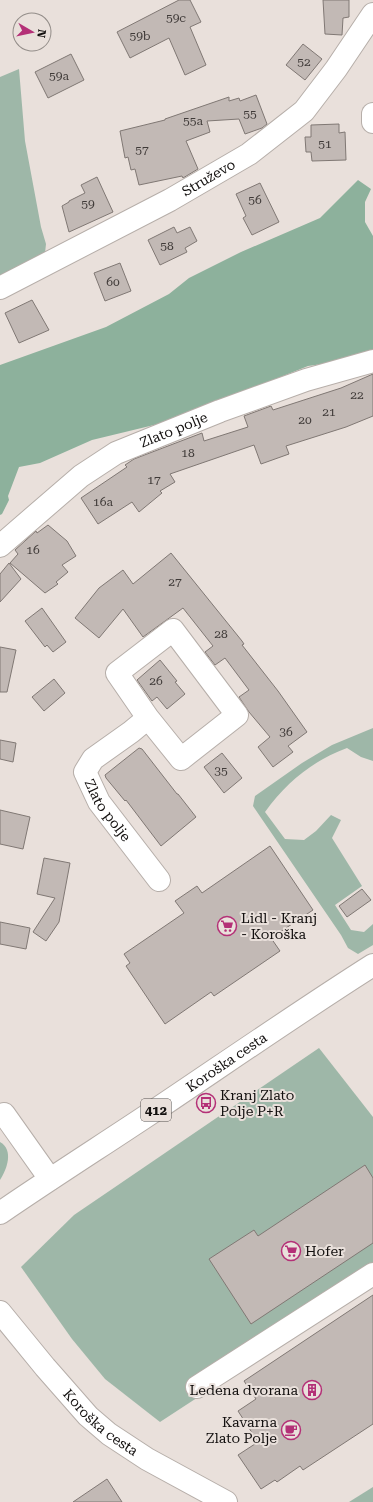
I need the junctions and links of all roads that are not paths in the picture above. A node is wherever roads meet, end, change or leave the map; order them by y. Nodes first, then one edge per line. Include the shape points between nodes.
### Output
1 (373, 14) edge
2 (373, 114) edge
3 (373, 122) edge
4 (0, 288) edge
5 (373, 361) edge
6 (0, 546) edge
7 (148, 718) junction
8 (159, 880) dead end
9 (373, 965) edge
10 (0, 1116) edge
11 (50, 1178) junction
12 (0, 1213) edge
13 (373, 1274) edge
14 (0, 1312) edge
15 (197, 1387) dead end
16 (226, 1502) edge

1 - 4 street, Struževo via 304,111 249,154 170,200
2 - 3 street
5 - 6 street, Zlato polje via 306,380 116,453 81,476
7 - 7 street via 117,673 173,630 237,715 181,759
7 - 8 street, Zlato polje via 93,759 85,772 99,802
9 - 11 street, Koroška cesta / 412
10 - 11 street via 4,1114
11 - 12 street, Koroška cesta / 412
13 - 15 street
14 - 16 street, Koroška cesta via 45,1368 88,1416 109,1434 147,1459

